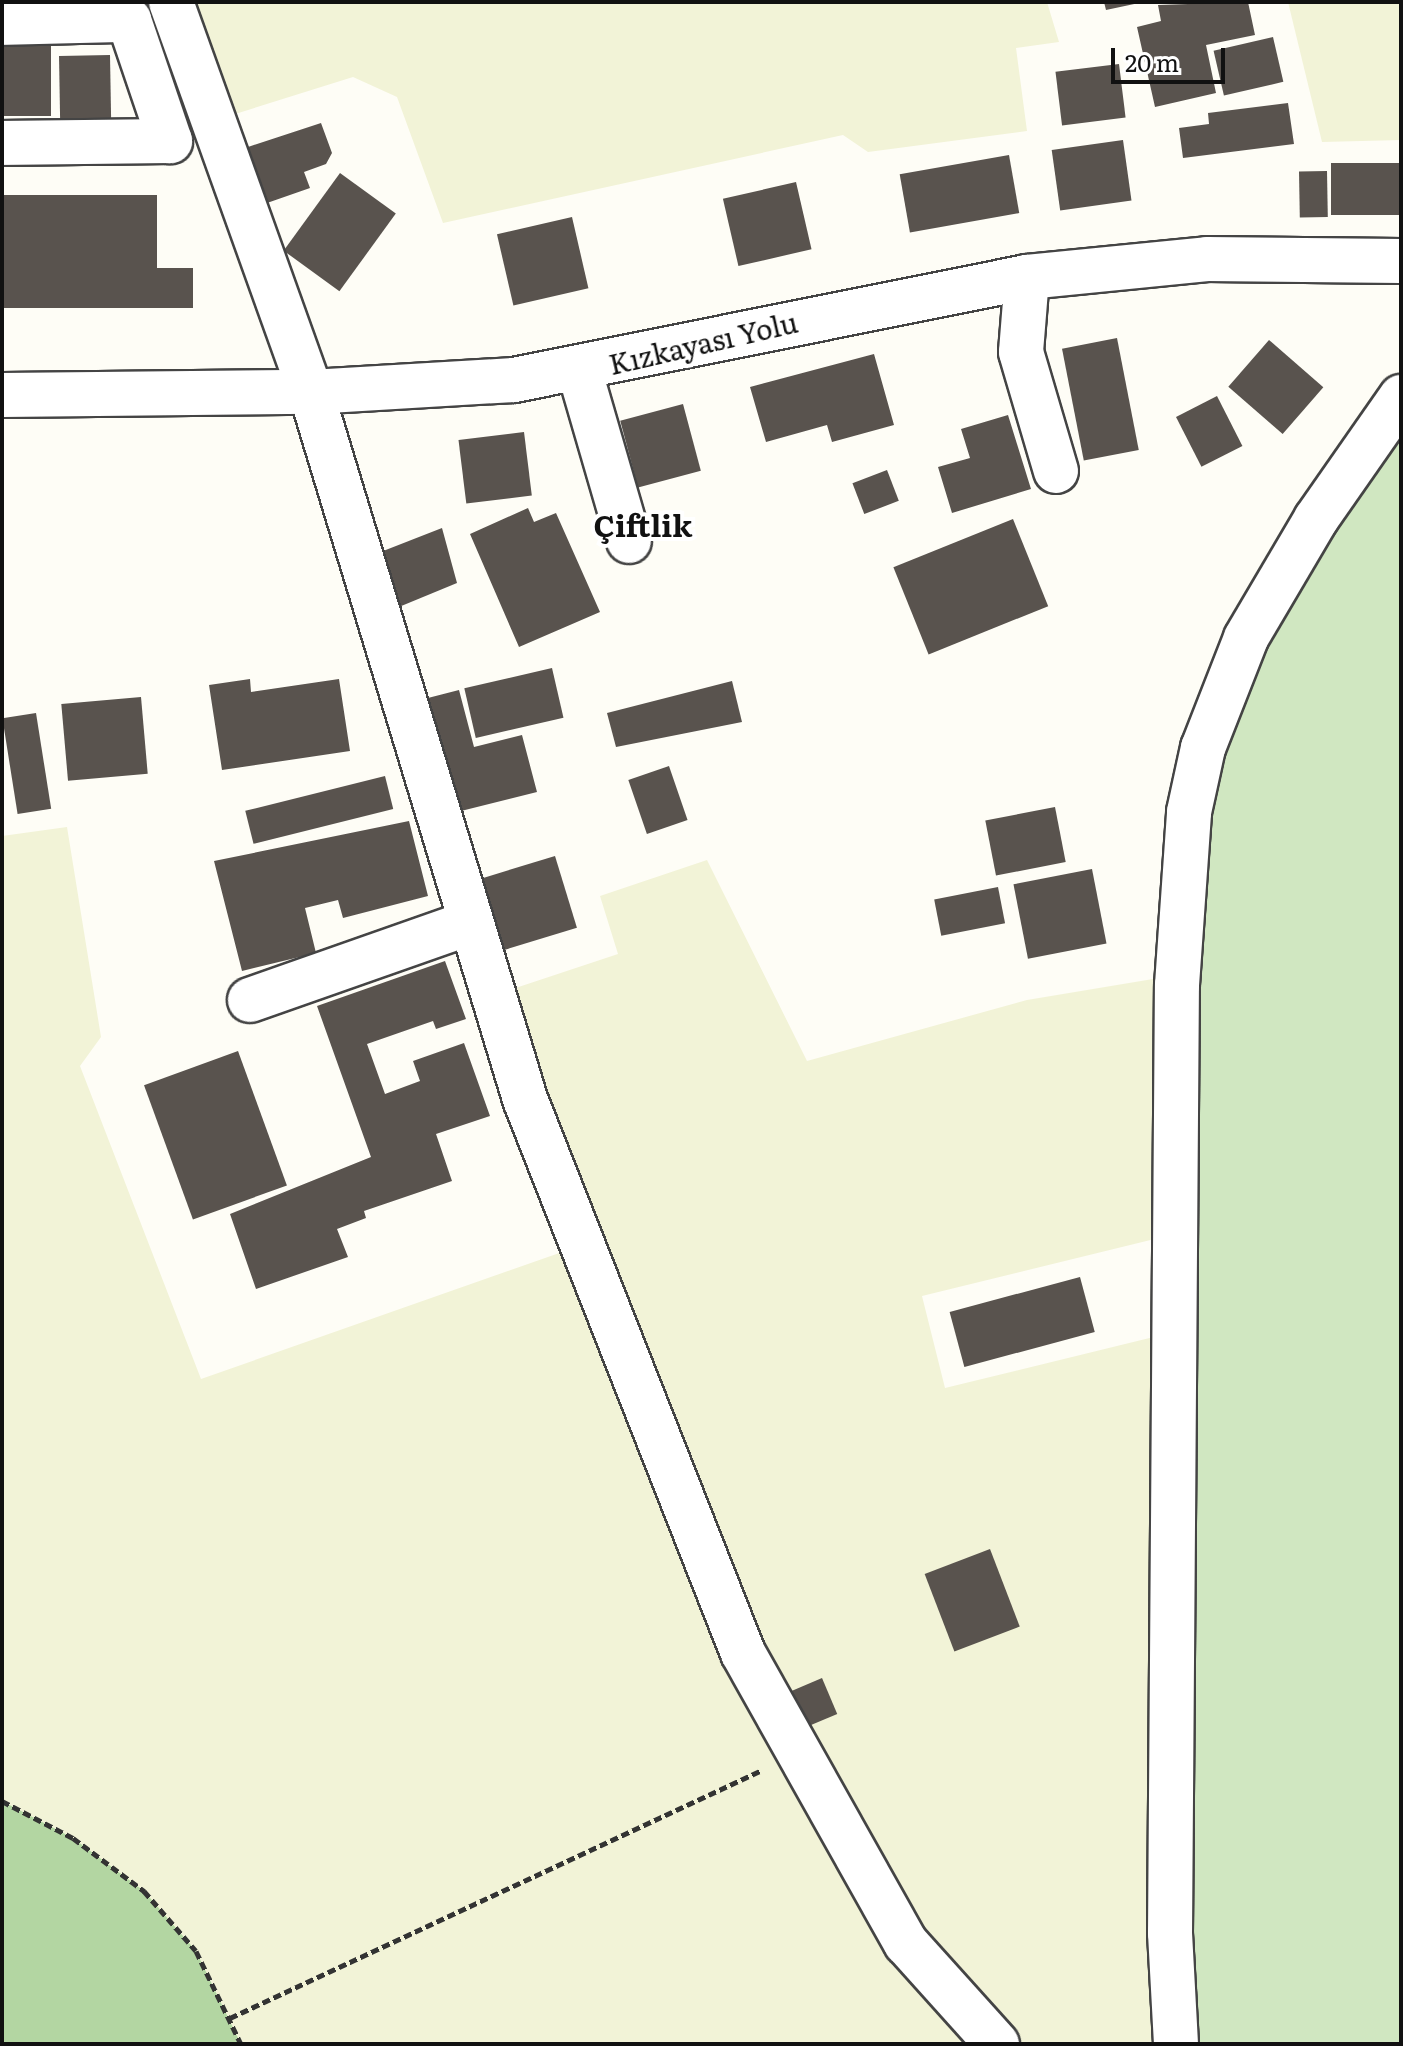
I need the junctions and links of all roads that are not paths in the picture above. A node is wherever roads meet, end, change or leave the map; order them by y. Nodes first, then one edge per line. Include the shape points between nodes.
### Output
1 (171, 2) edge
2 (138, 11) edge
3 (2, 23) edge
4 (2, 143) edge
5 (1401, 261) edge
6 (1027, 277) junction
7 (579, 369) junction
8 (311, 392) junction
9 (2, 395) edge
10 (1401, 397) edge
11 (1056, 471) dead end
12 (629, 541) dead end
13 (469, 923) junction
14 (250, 1000) dead end
15 (997, 2044) edge
16 (1176, 2044) edge

1 - 8 street
2 - 3 street
2 - 4 street via 170,141
5 - 6 street, Kızkayası Yolu via 1207,259
6 - 7 street, Kızkayası Yolu
6 - 11 street via 1021,352
7 - 8 street, Kızkayası Yolu via 514,380
7 - 12 street
8 - 9 street, Kızkayası Yolu
8 - 13 street
10 - 16 street via 1316,519 1246,638 1203,748 1189,812 1176,1016 1170,1933
13 - 14 street
13 - 15 street via 525,1099 743,1653 794,1755 906,1943

